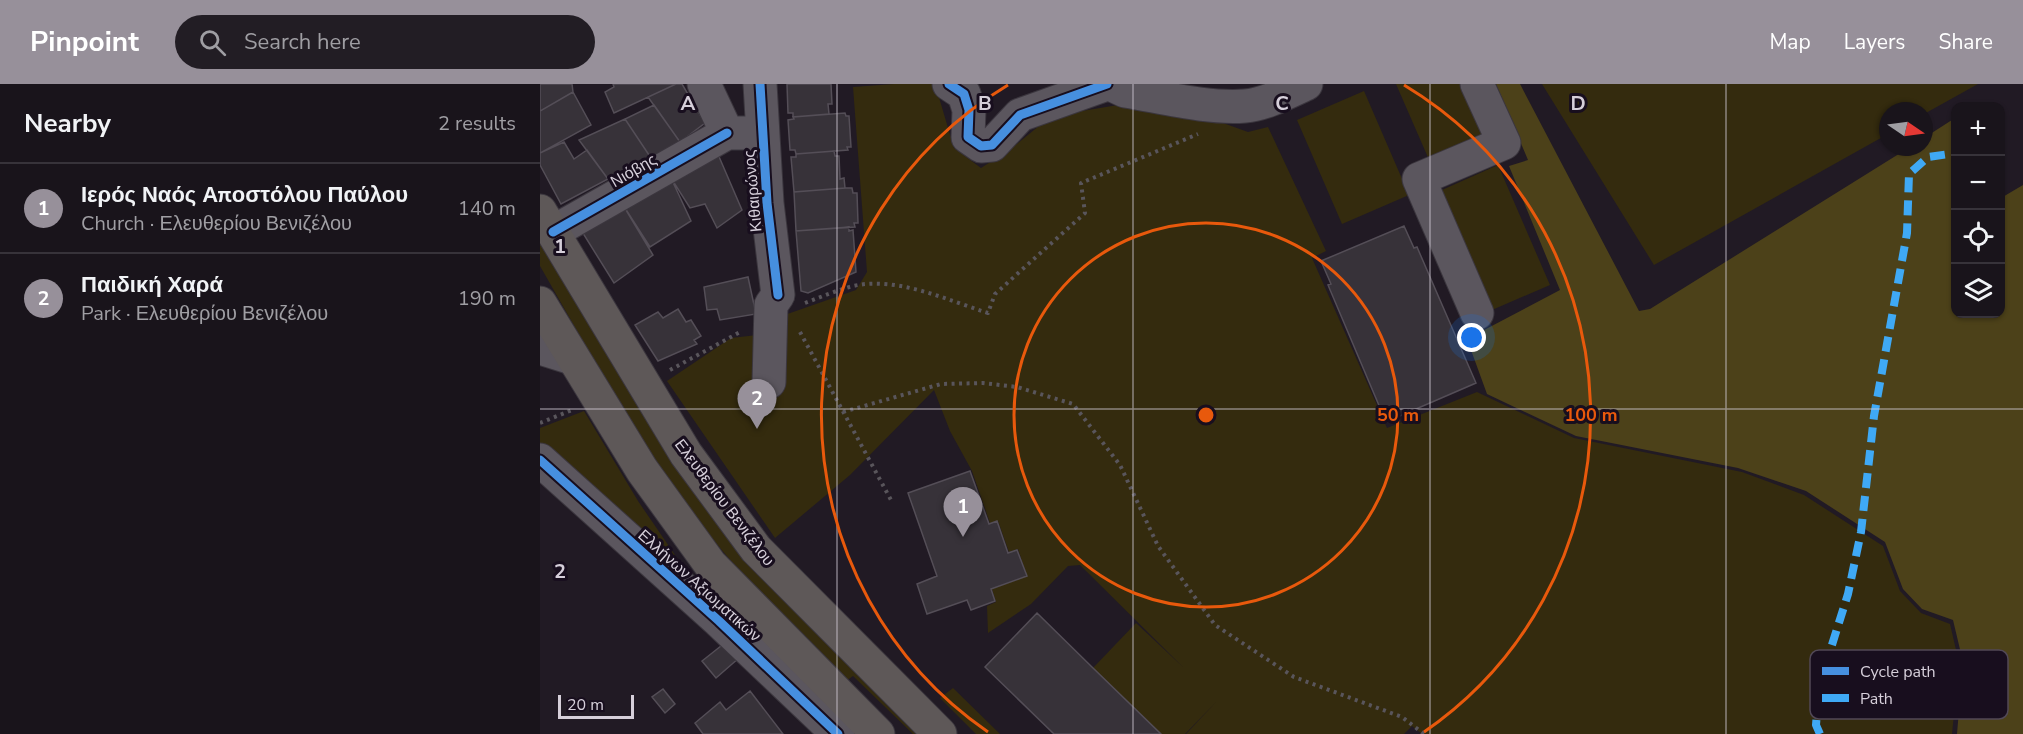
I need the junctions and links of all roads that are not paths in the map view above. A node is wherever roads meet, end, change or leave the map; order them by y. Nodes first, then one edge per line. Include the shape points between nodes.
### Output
1 (704, 84) edge
2 (760, 84) edge
3 (949, 84) edge
4 (1108, 84) edge
5 (1306, 84) edge
6 (1477, 84) edge
7 (763, 132) junction
8 (727, 133) junction
9 (546, 222) edge
10 (540, 303) edge
11 (1477, 313) dead end
12 (540, 348) edge
13 (572, 358) junction
14 (769, 382) dead end
15 (540, 460) edge
16 (744, 600) junction
17 (719, 621) junction
18 (874, 733) edge
19 (838, 734) edge
20 (940, 734) edge

1 - 8 street
2 - 7 street, Κιθαιρώνος
3 - 4 street via 964,94 969,110 968,137 981,146 992,145 1020,115
4 - 5 street via 1125,91 1245,106
6 - 11 street via 1504,143 1419,179
7 - 8 street
7 - 14 street, Κιθαιρώνος via 778,309
8 - 9 street, Νιόβης
9 - 20 main road, Ελευθερίου Βενιζέλου via 686,453 756,549
10 - 13 main road
12 - 13 street
13 - 16 main road via 676,520
15 - 17 street, Ελλήνων Αξιωματικών
16 - 17 street
16 - 18 main road, Ελλήνων Αξιωματικών
17 - 19 street, Ελλήνων Αξιωματικών

